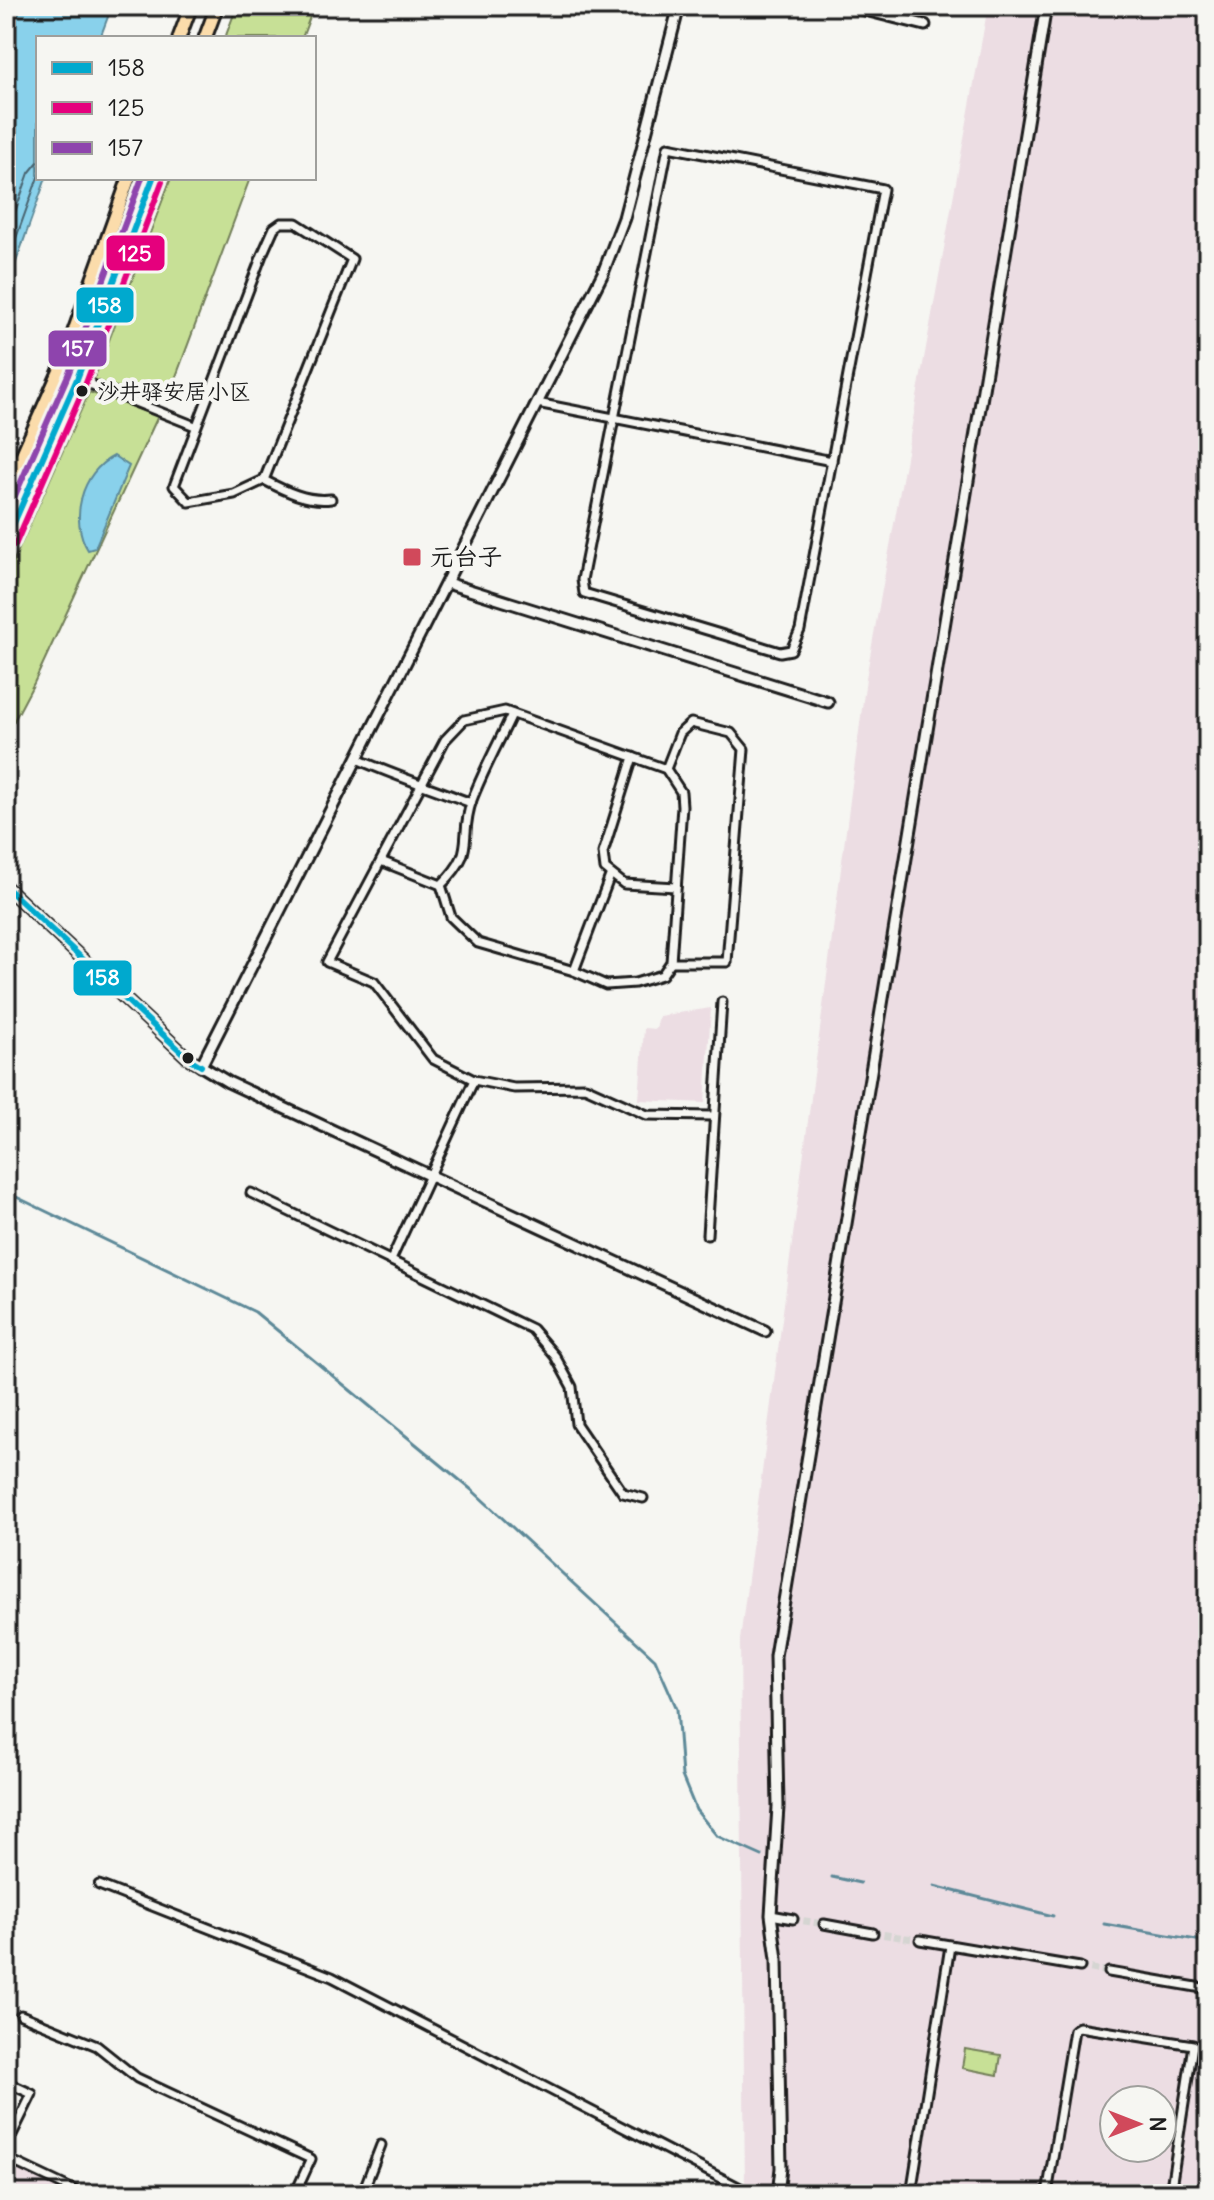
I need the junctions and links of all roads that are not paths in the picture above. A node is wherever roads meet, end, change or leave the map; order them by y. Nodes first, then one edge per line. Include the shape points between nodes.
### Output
1 (191, 6) edge
2 (217, 6) edge
3 (679, 6) edge
4 (849, 6) edge
5 (1046, 6) edge
6 (925, 25) dead end
7 (180, 36) edge
8 (206, 36) edge
9 (128, 180) edge
10 (152, 180) edge
11 (77, 379) junction
12 (537, 403) junction
13 (614, 420) junction
14 (195, 426) junction
15 (832, 461) junction
16 (264, 480) junction
17 (6, 491) edge
18 (331, 499) dead end
19 (6, 541) edge
20 (447, 583) junction
21 (828, 702) dead end
22 (512, 714) junction
23 (633, 757) junction
24 (357, 759) junction
25 (666, 769) junction
26 (421, 783) junction
27 (471, 803) junction
28 (381, 861) junction
29 (610, 876) junction
30 (441, 885) junction
31 (6, 887) edge
32 (676, 887) junction
33 (671, 962) junction
34 (574, 971) junction
35 (722, 1002) dead end
36 (201, 1066) junction
37 (474, 1080) junction
38 (713, 1116) junction
39 (430, 1173) junction
40 (251, 1193) dead end
41 (707, 1235) dead end
42 (391, 1260) junction
43 (765, 1331) dead end
44 (643, 1498) dead end
45 (99, 1885) dead end
46 (771, 1915) junction
47 (793, 1919) tunnel mouth
48 (824, 1924) tunnel mouth
49 (873, 1933) tunnel mouth
50 (920, 1940) tunnel mouth
51 (950, 1946) junction
52 (1080, 1967) tunnel mouth
53 (1109, 1972) tunnel mouth
54 (1208, 1989) edge
55 (21, 2015) dead end
56 (6, 2082) edge
57 (381, 2145) dead end
58 (6, 2147) edge
59 (6, 2158) edge
60 (82, 2194) edge
61 (295, 2194) edge
62 (362, 2194) edge
63 (752, 2194) edge
64 (778, 2194) edge
65 (911, 2194) edge
66 (1047, 2194) edge
67 (1170, 2194) edge

1 - 7 main road
2 - 8 main road
3 - 12 street via 624,218 603,273
4 - 6 street
5 - 46 street via 775,1656 778,1807
9 - 17 main road via 60,370
10 - 11 main road
11 - 14 street
11 - 19 main road
12 - 13 street
12 - 20 street
13 - 15 street
13 - 15 street via 582,580 584,593 780,652 791,650 800,630
13 - 15 street via 668,147 883,189
14 - 16 street via 174,486 189,502 234,494
14 - 16 street via 274,228 296,223 352,259
16 - 18 street via 317,501
20 - 21 street
20 - 24 street
22 - 23 street
22 - 26 street via 464,720 445,740
22 - 27 street
23 - 25 street
23 - 29 street via 603,853
24 - 26 street
24 - 36 street
25 - 32 street via 681,792
25 - 33 street via 680,733 691,723 731,733 744,749 727,962
26 - 27 street
26 - 28 street
27 - 30 street via 462,864
28 - 30 street
28 - 37 street via 327,962 374,982 433,1059
29 - 32 street via 624,884
29 - 34 street
30 - 34 street via 451,917 478,943
31 - 36 street
32 - 33 street
33 - 34 street via 662,975 635,983 606,985
35 - 38 street
36 - 39 street
37 - 38 street via 514,1088 585,1087 647,1115
37 - 39 street
38 - 41 street via 716,1137
39 - 42 street
39 - 43 street
40 - 42 street
42 - 44 street via 532,1329 572,1387 576,1424 623,1493
45 - 63 street via 332,1977
46 - 47 street
46 - 64 street via 777,1969
48 - 49 street
50 - 51 street
51 - 52 street
51 - 65 street
53 - 54 street
55 - 61 street via 97,2046 137,2078 311,2159
56 - 58 street via 32,2094
57 - 62 street
59 - 60 street
66 - 67 street via 1074,2030 1079,2027 1193,2045

